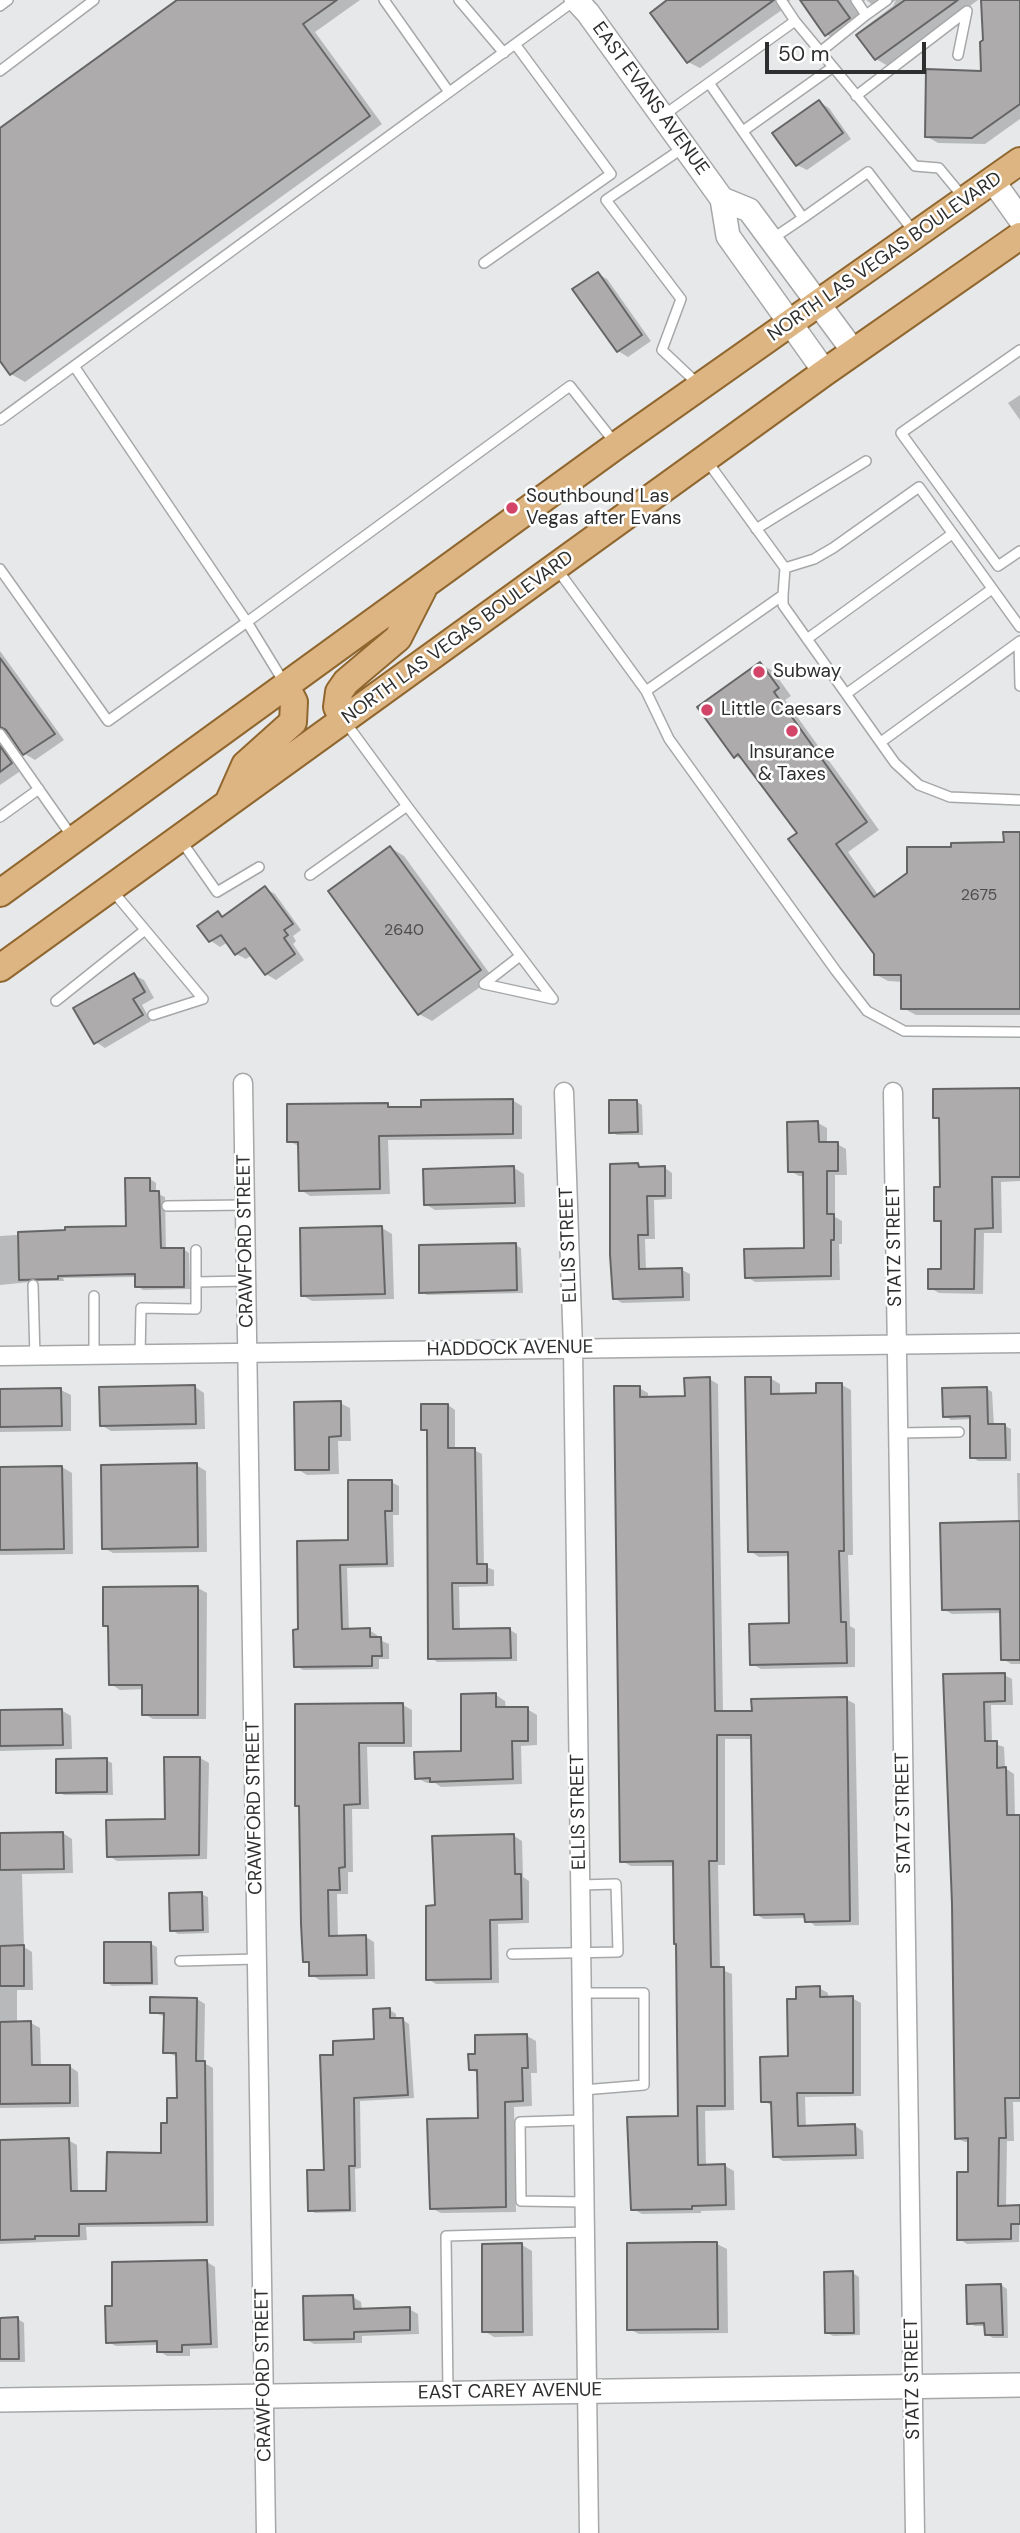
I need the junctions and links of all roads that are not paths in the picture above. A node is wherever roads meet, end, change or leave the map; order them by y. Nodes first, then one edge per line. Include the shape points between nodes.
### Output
1 (8, 0) edge
2 (94, 0) edge
3 (384, 0) edge
4 (459, 0) edge
5 (576, 0) edge
6 (781, 0) edge
7 (856, 0) edge
8 (887, 0) edge
9 (0, 6) edge
10 (866, 15) junction
11 (795, 21) junction
12 (514, 44) junction
13 (820, 52) junction
14 (503, 53) junction
15 (958, 55) dead end
16 (833, 67) junction
17 (0, 71) edge
18 (709, 83) junction
19 (449, 92) junction
20 (856, 96) junction
21 (662, 116) junction
22 (743, 131) junction
23 (684, 147) junction
24 (1020, 161) edge
25 (993, 181) junction
26 (722, 199) junction
27 (965, 200) junction
28 (803, 218) junction
29 (1020, 219) edge
30 (916, 234) junction
31 (1020, 236) edge
32 (771, 240) junction
33 (484, 263) dead end
34 (816, 303) junction
35 (790, 322) junction
36 (1020, 350) edge
37 (854, 352) junction
38 (74, 366) junction
39 (825, 372) junction
40 (700, 386) junction
41 (0, 419) edge
42 (617, 446) junction
43 (706, 459) junction
44 (866, 461) dead end
45 (756, 528) junction
46 (952, 534) junction
47 (1020, 551) edge
48 (556, 568) junction
49 (785, 568) junction
50 (0, 569) edge
51 (425, 585) junction
52 (992, 589) junction
53 (783, 595) junction
54 (247, 622) junction
55 (1020, 627) edge
56 (807, 639) junction
57 (1019, 641) edge
58 (286, 686) junction
59 (1020, 686) edge
60 (646, 691) junction
61 (846, 694) junction
62 (344, 719) junction
63 (0, 734) edge
64 (881, 743) junction
65 (39, 789) junction
66 (1020, 800) edge
67 (229, 802) junction
68 (407, 806) junction
69 (0, 817) edge
70 (179, 838) junction
71 (74, 839) junction
72 (258, 867) dead end
73 (310, 874) dead end
74 (110, 888) junction
75 (0, 893) edge
76 (145, 930) junction
77 (520, 956) junction
78 (0, 968) edge
79 (55, 1001) dead end
80 (153, 1015) dead end
81 (1020, 1032) edge
82 (243, 1083) dead end
83 (564, 1092) dead end
84 (893, 1092) dead end
85 (245, 1205) junction
86 (167, 1206) dead end
87 (196, 1250) dead end
88 (246, 1281) junction
89 (196, 1282) junction
90 (33, 1284) dead end
91 (94, 1296) dead end
92 (1020, 1343) edge
93 (897, 1344) junction
94 (573, 1348) junction
95 (247, 1353) junction
96 (140, 1355) junction
97 (0, 1356) edge
98 (94, 1356) junction
99 (35, 1357) junction
100 (959, 1432) dead end
101 (898, 1433) junction
102 (580, 1885) junction
103 (581, 1953) junction
104 (512, 1954) dead end
105 (257, 1959) junction
106 (180, 1961) dead end
107 (582, 1993) junction
108 (583, 2090) junction
109 (583, 2120) junction
110 (584, 2202) junction
111 (585, 2232) junction
112 (1020, 2385) edge
113 (913, 2386) junction
114 (587, 2391) junction
115 (448, 2393) junction
116 (264, 2396) junction
117 (0, 2400) edge
118 (266, 2533) edge
119 (589, 2533) edge
120 (915, 2533) edge

1 - 9 lane
2 - 17 lane
3 - 19 lane
4 - 14 lane
5 - 12 lane
5 - 21 main road, EAST EVANS AVENUE
6 - 11 lane
7 - 10 lane
8 - 10 lane
10 - 13 lane
11 - 13 lane
11 - 18 lane
12 - 14 lane
12 - 33 lane via 611,174
13 - 16 lane
14 - 19 lane
15 - 20 lane via 967,11
16 - 20 lane
16 - 22 lane
18 - 21 lane
18 - 22 lane
19 - 38 lane
20 - 27 lane via 915,166 939,168
21 - 23 main road, EAST EVANS AVENUE
22 - 28 lane
23 - 26 main road, EAST EVANS AVENUE
23 - 40 lane via 606,200 681,299 662,350
24 - 25 main road, NORTH LAS VEGAS BOULEVARD
25 - 27 main road, NORTH LAS VEGAS BOULEVARD
25 - 29 main road
26 - 32 main road, EAST EVANS AVENUE via 749,210
26 - 35 main road, EAST EVANS AVENUE via 728,236
27 - 30 main road, NORTH LAS VEGAS BOULEVARD
28 - 30 lane via 868,172
28 - 32 lane
30 - 34 main road, NORTH LAS VEGAS BOULEVARD
31 - 37 main road, NORTH LAS VEGAS BOULEVARD
32 - 34 main road, EAST EVANS AVENUE
34 - 35 main road, NORTH LAS VEGAS BOULEVARD
34 - 37 main road, EAST EVANS AVENUE
35 - 39 main road, EAST EVANS AVENUE
35 - 40 main road, NORTH LAS VEGAS BOULEVARD
36 - 47 lane via 901,433 998,566
37 - 39 main road, NORTH LAS VEGAS BOULEVARD
38 - 41 lane
38 - 54 lane
39 - 43 main road, NORTH LAS VEGAS BOULEVARD
40 - 42 main road, NORTH LAS VEGAS BOULEVARD
42 - 51 main road, NORTH LAS VEGAS BOULEVARD
42 - 54 lane via 570,386
43 - 45 lane
43 - 48 main road, NORTH LAS VEGAS BOULEVARD
44 - 45 lane
45 - 49 lane
46 - 49 lane via 919,487 833,548
46 - 52 lane
46 - 56 lane
48 - 60 lane
48 - 62 main road, NORTH LAS VEGAS BOULEVARD
49 - 53 lane
50 - 54 lane via 108,721
51 - 58 main road, NORTH LAS VEGAS BOULEVARD
51 - 62 main road via 398,638 339,692 337,707
52 - 55 lane
52 - 61 lane
53 - 56 lane via 783,606
53 - 60 lane
54 - 58 lane
56 - 61 lane
57 - 59 lane
57 - 64 lane
58 - 67 main road via 294,702 293,722 245,765
58 - 71 main road, NORTH LAS VEGAS BOULEVARD
60 - 81 lane via 668,739 867,1011 904,1031
61 - 64 lane
62 - 67 main road, NORTH LAS VEGAS BOULEVARD
62 - 68 lane
63 - 65 lane
64 - 66 lane via 919,785 950,797
65 - 69 lane
65 - 71 lane
67 - 70 main road, NORTH LAS VEGAS BOULEVARD
68 - 73 lane
68 - 77 lane
70 - 72 lane via 217,892
70 - 74 main road, NORTH LAS VEGAS BOULEVARD
71 - 75 main road, NORTH LAS VEGAS BOULEVARD
74 - 76 lane
74 - 78 main road, NORTH LAS VEGAS BOULEVARD
76 - 79 lane
76 - 80 lane via 202,999
77 - 77 lane via 536,978 553,999 484,984
82 - 85 street, CRAWFORD STREET
83 - 94 street, ELLIS STREET
84 - 93 street, STATZ STREET
85 - 86 lane
85 - 88 street, CRAWFORD STREET
87 - 89 lane
88 - 89 lane
88 - 95 street, CRAWFORD STREET
89 - 96 lane via 196,1308 141,1308
90 - 99 lane
91 - 98 lane
92 - 93 street, HADDOCK AVENUE
93 - 94 street, HADDOCK AVENUE
93 - 101 street, STATZ STREET
94 - 95 street, HADDOCK AVENUE
94 - 102 street, ELLIS STREET
95 - 96 street, HADDOCK AVENUE
95 - 105 street, CRAWFORD STREET
96 - 98 street, HADDOCK AVENUE
97 - 99 street, HADDOCK AVENUE
98 - 99 street, HADDOCK AVENUE
100 - 101 lane
101 - 113 street, STATZ STREET
102 - 103 street, ELLIS STREET
102 - 103 lane via 616,1884 618,1952
103 - 104 lane
103 - 107 street, ELLIS STREET
105 - 106 lane
105 - 116 street, CRAWFORD STREET
107 - 108 street, ELLIS STREET
107 - 108 lane via 644,1993 644,2085
108 - 109 street, ELLIS STREET
109 - 110 street, ELLIS STREET
109 - 110 lane via 520,2122 521,2201
110 - 111 street, ELLIS STREET
111 - 114 street, ELLIS STREET
111 - 115 lane via 446,2236
112 - 113 main road, EAST CAREY AVENUE
113 - 114 main road, EAST CAREY AVENUE
113 - 120 street, STATZ STREET
114 - 115 main road, EAST CAREY AVENUE
114 - 119 street, ELLIS STREET
115 - 116 main road, EAST CAREY AVENUE
116 - 117 main road, EAST CAREY AVENUE
116 - 118 street, CRAWFORD STREET

